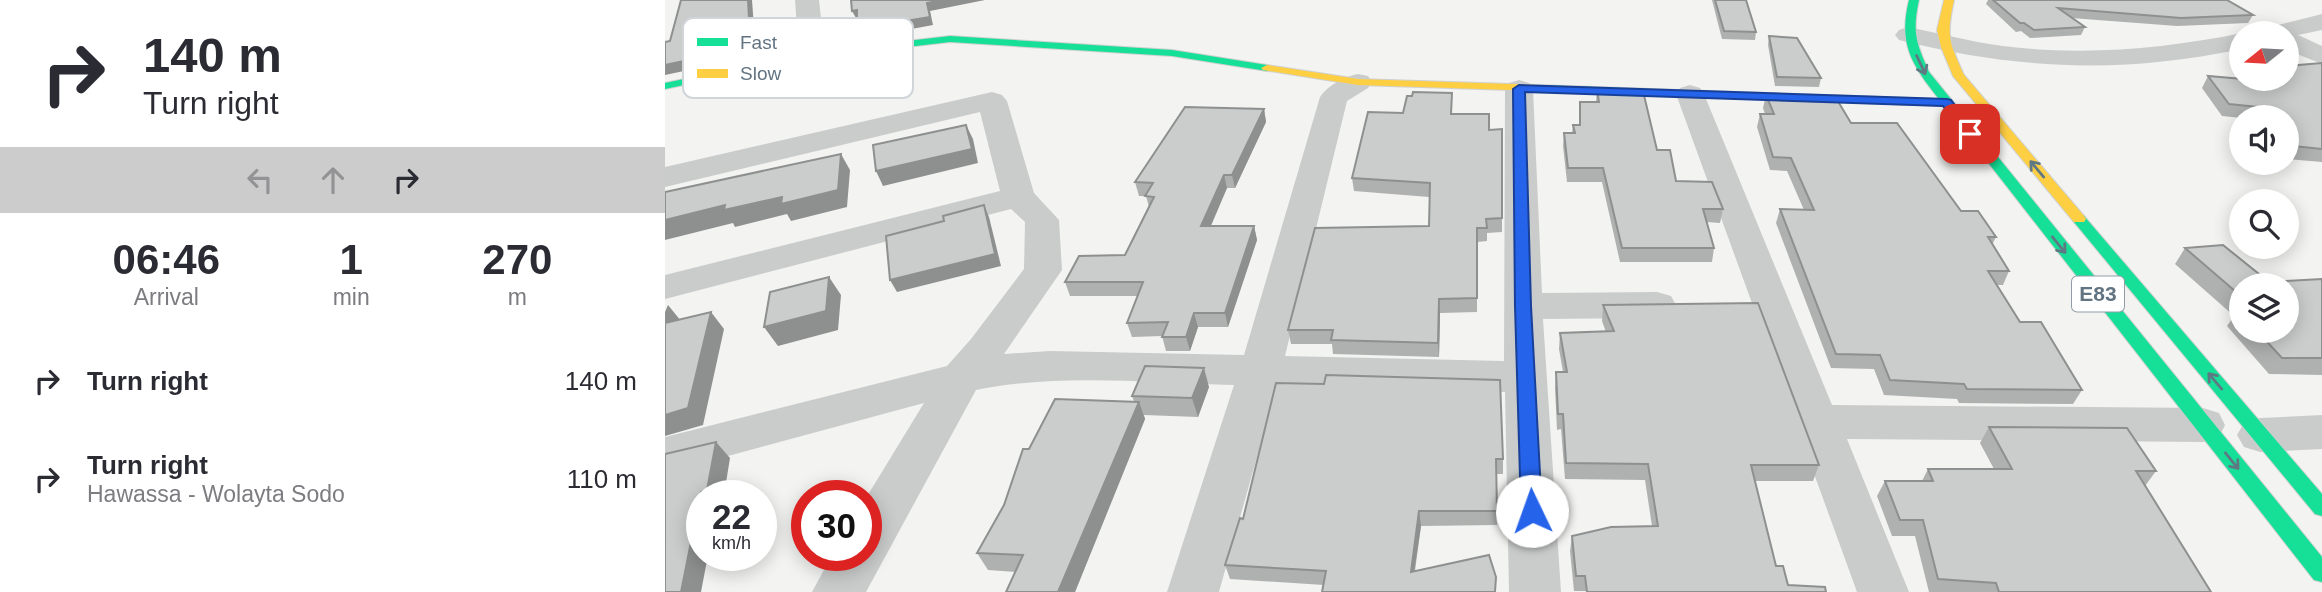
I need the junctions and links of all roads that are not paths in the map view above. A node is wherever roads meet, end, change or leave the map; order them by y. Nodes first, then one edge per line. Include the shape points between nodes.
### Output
1 (807, 0) edge
2 (1914, 0) edge
3 (1949, 0) edge
4 (809, 18) edge
5 (2322, 22) edge
6 (2299, 27) edge
7 (1908, 35) junction
8 (913, 42) edge
9 (1943, 42) junction
10 (2229, 44) edge
11 (2299, 45) edge
12 (2322, 56) edge
13 (683, 82) edge
14 (1358, 82) junction
15 (665, 86) edge
16 (1519, 89) junction
17 (1689, 94) junction
18 (1947, 103) junction
19 (665, 177) edge
20 (1018, 197) junction
21 (665, 287) edge
22 (1772, 303) junction
23 (1689, 304) edge
24 (1730, 304) edge
25 (1523, 306) junction
26 (1260, 371) junction
27 (1525, 377) junction
28 (961, 378) junction
29 (1818, 422) junction
30 (2203, 425) junction
31 (2322, 432) edge
32 (2260, 435) junction
33 (665, 455) edge
34 (2322, 508) edge
35 (882, 515) edge
36 (850, 571) edge
37 (2322, 573) edge
38 (838, 592) edge
39 (1193, 592) edge
40 (1535, 592) edge
41 (1883, 592) edge

1 - 4 street
2 - 7 main road
3 - 9 main road, E83 via 1941,17
5 - 6 street
7 - 9 street
7 -> 18 main road, E83 via 1924,73
8 - 14 main road via 950,39 1172,53
9 - 10 street via 2003,54 2084,57 2176,54
32 -> 9 main road, E83 via 1959,76
11 - 12 street
13 - 15 main road
14 - 16 main road
14 - 26 street via 1334,97
16 - 17 main road
16 - 25 street
17 - 18 main road
17 - 22 street
18 -> 30 main road, E83
19 - 20 street via 992,101
20 - 21 street
20 - 28 street via 1042,220 1043,270
22 - 24 street
22 - 29 street
23 - 25 street
25 - 27 street
26 - 27 street
26 - 28 street via 1050,366
26 - 39 street
27 - 40 street
28 - 33 street
28 - 35 street
29 - 30 street
29 - 41 street
30 -> 37 main road, E83
31 - 32 street
32 - 34 main road, E83
36 - 38 street

